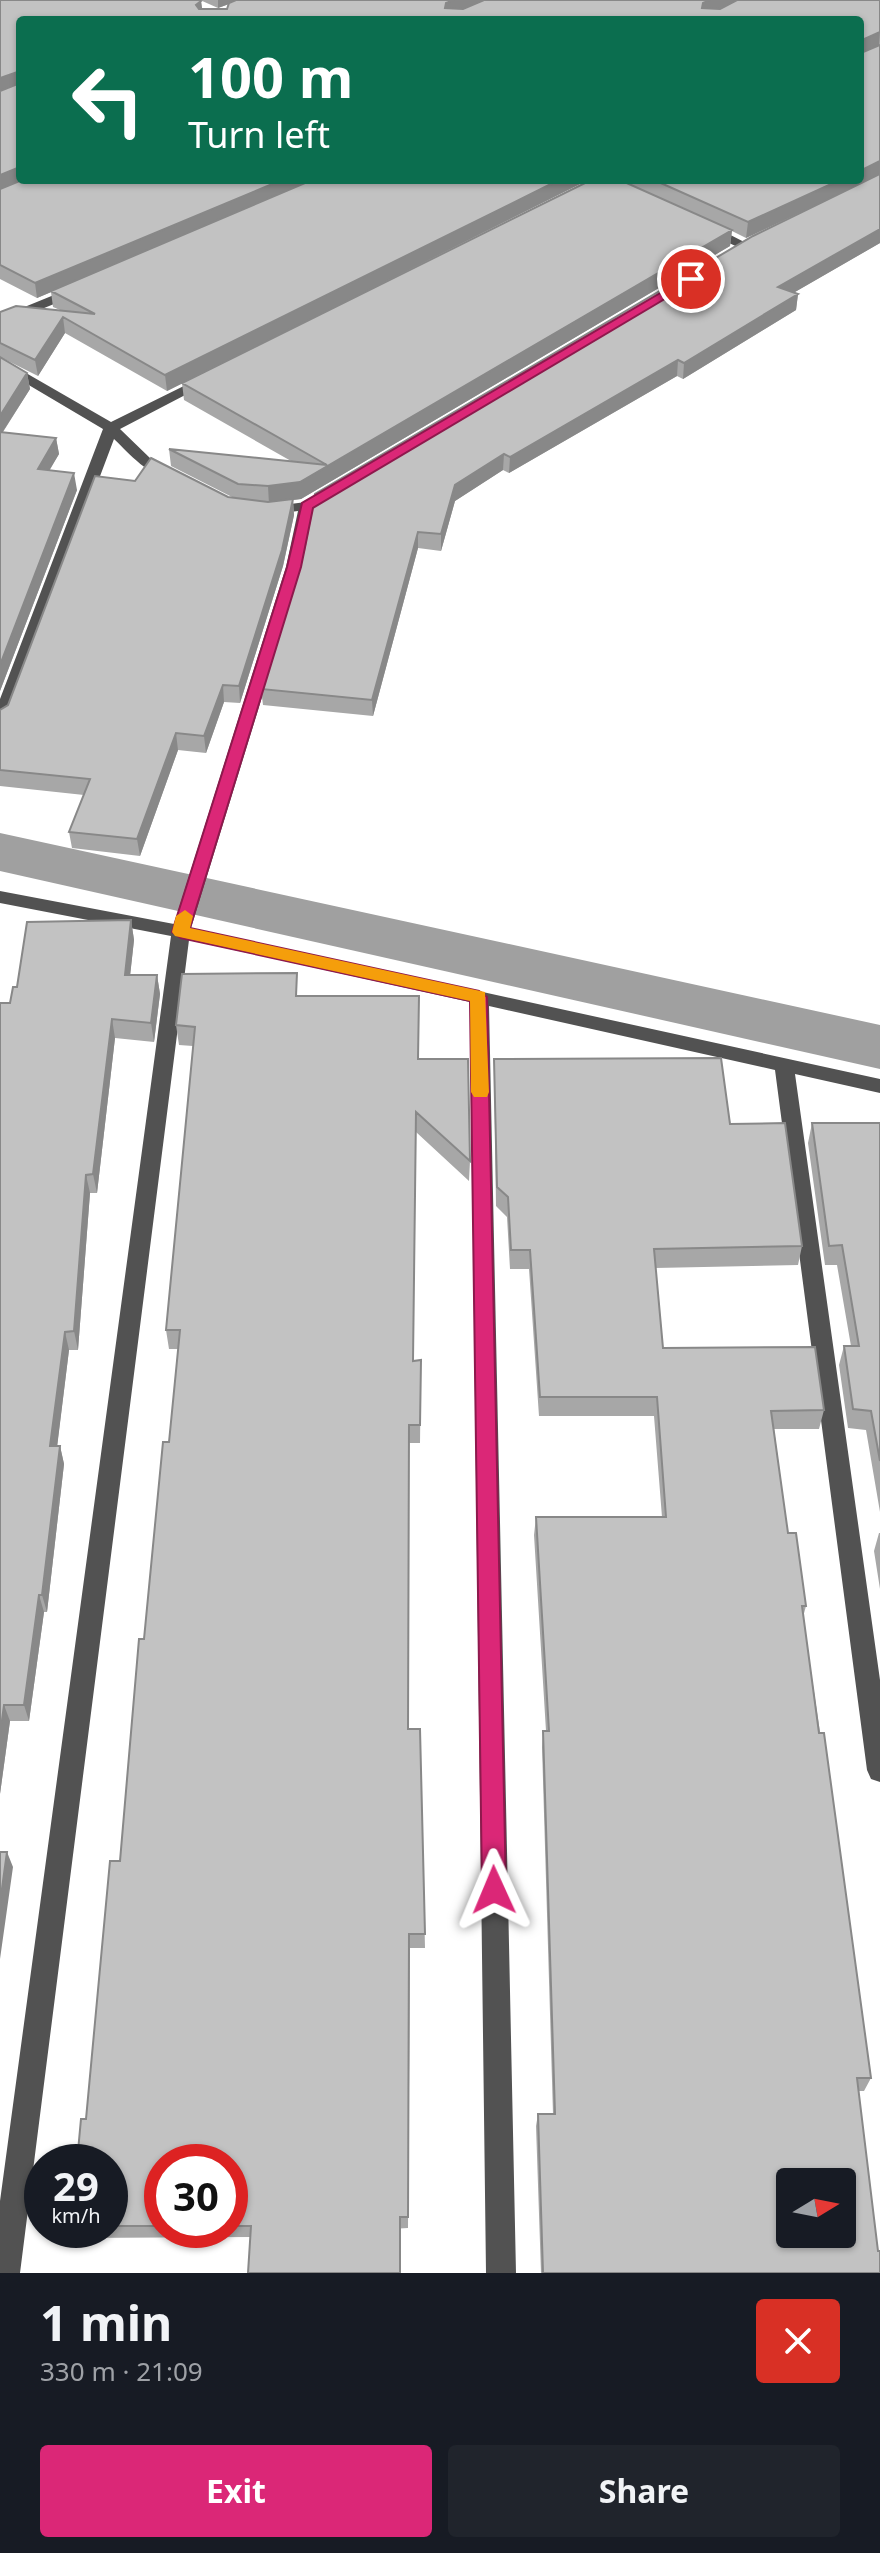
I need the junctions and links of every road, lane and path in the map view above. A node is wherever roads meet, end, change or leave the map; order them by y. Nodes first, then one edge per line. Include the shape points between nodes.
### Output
1 (689, 220) edge
2 (732, 254) edge
3 (88, 285) edge
4 (0, 322) edge
5 (0, 362) edge
6 (223, 372) edge
7 (111, 428) junction
8 (185, 482) edge
9 (320, 498) edge
10 (306, 506) junction
11 (250, 510) edge
12 (0, 721) edge
13 (0, 897) edge
14 (183, 921) junction
15 (479, 997) junction
16 (784, 1064) junction
17 (880, 1086) edge
18 (880, 1770) edge
19 (5, 2273) edge
20 (501, 2273) edge

1 - 2 street via 752,243
3 - 4 street
5 - 7 street
6 - 7 street
7 - 8 street via 146,462
7 - 12 street
9 - 10 street
10 - 11 street
10 - 14 street via 294,567
13 - 14 street
14 - 15 street
14 - 19 street
15 - 16 street
15 - 20 street
16 - 17 street
16 - 18 street

